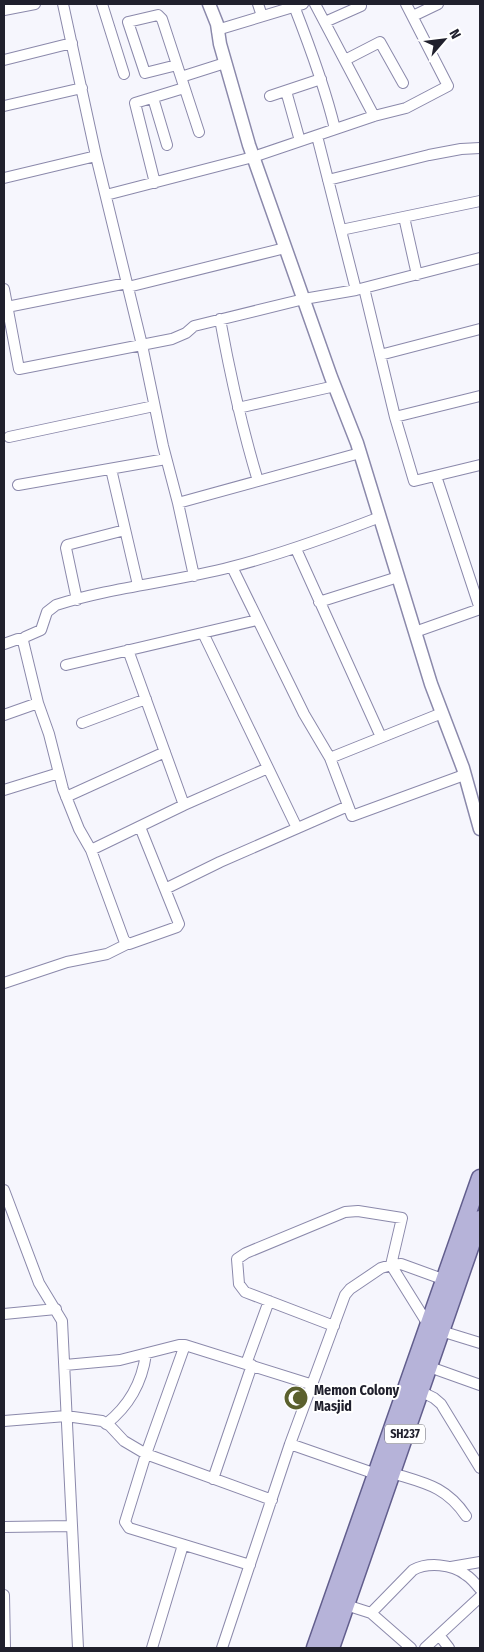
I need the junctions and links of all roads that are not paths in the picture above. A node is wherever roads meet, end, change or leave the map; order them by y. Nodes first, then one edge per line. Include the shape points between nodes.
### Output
1 (35, 4) edge
2 (63, 4) edge
3 (102, 4) edge
4 (210, 4) edge
5 (258, 4) edge
6 (315, 4) edge
7 (360, 4) edge
8 (406, 4) edge
9 (438, 4) edge
10 (298, 5) edge
11 (4, 10) edge
12 (262, 16) junction
13 (413, 16) junction
14 (325, 22) junction
15 (218, 30) junction
16 (72, 43) junction
17 (4, 60) edge
18 (345, 60) junction
19 (225, 63) junction
20 (177, 65) junction
21 (124, 74) dead end
22 (181, 77) junction
23 (321, 79) junction
24 (403, 83) dead end
25 (82, 88) junction
26 (184, 88) junction
27 (286, 90) junction
28 (270, 96) dead end
29 (153, 98) junction
30 (4, 104) edge
31 (374, 116) junction
32 (335, 129) junction
33 (199, 132) dead end
34 (317, 136) junction
35 (300, 141) junction
36 (167, 145) dead end
37 (479, 150) edge
38 (96, 156) junction
39 (253, 157) junction
40 (4, 178) edge
41 (328, 180) junction
42 (155, 183) junction
43 (106, 195) junction
44 (480, 201) edge
45 (404, 217) junction
46 (341, 230) junction
47 (285, 248) junction
48 (480, 258) edge
49 (417, 274) junction
50 (128, 285) junction
51 (360, 289) junction
52 (4, 290) edge
53 (304, 299) junction
54 (7, 307) junction
55 (220, 320) junction
56 (480, 329) edge
57 (142, 345) junction
58 (380, 356) junction
59 (335, 386) junction
60 (480, 396) edge
61 (154, 406) junction
62 (238, 408) junction
63 (395, 417) junction
64 (9, 437) dead end
65 (360, 453) junction
66 (166, 459) junction
67 (480, 466) edge
68 (110, 469) junction
69 (436, 476) junction
70 (258, 481) junction
71 (18, 486) dead end
72 (178, 503) junction
73 (380, 517) junction
74 (125, 530) junction
75 (296, 549) junction
76 (232, 567) junction
77 (194, 576) junction
78 (398, 577) junction
79 (138, 585) junction
80 (78, 600) junction
81 (320, 602) junction
82 (480, 609) edge
83 (257, 620) junction
84 (414, 632) junction
85 (203, 633) junction
86 (24, 639) junction
87 (4, 644) edge
88 (128, 650) junction
89 (66, 665) dead end
90 (146, 699) junction
91 (38, 703) junction
92 (442, 713) junction
93 (4, 715) edge
94 (82, 723) dead end
95 (381, 737) junction
96 (164, 752) junction
97 (330, 758) junction
98 (268, 768) junction
99 (59, 773) junction
100 (464, 775) junction
101 (4, 790) edge
102 (66, 797) junction
103 (184, 805) junction
104 (348, 806) junction
105 (140, 827) junction
106 (296, 828) junction
107 (480, 829) edge
108 (91, 850) junction
109 (165, 889) junction
110 (127, 944) junction
111 (4, 983) edge
112 (480, 1178) edge
113 (4, 1190) edge
114 (479, 1229) edge
115 (391, 1265) junction
116 (451, 1282) junction
117 (269, 1301) junction
118 (56, 1309) junction
119 (4, 1314) edge
120 (334, 1326) junction
121 (435, 1329) junction
122 (480, 1343) edge
123 (185, 1345) junction
124 (146, 1354) junction
125 (249, 1364) junction
126 (423, 1364) junction
127 (64, 1365) junction
128 (313, 1385) junction
129 (480, 1386) edge
130 (420, 1391) junction
131 (66, 1416) junction
132 (4, 1422) edge
133 (106, 1424) junction
134 (290, 1444) junction
135 (146, 1454) junction
136 (480, 1468) edge
137 (384, 1473) junction
138 (214, 1479) junction
139 (272, 1500) junction
140 (466, 1516) dead end
141 (71, 1526) junction
142 (4, 1527) edge
143 (183, 1544) junction
144 (480, 1562) edge
145 (250, 1565) junction
146 (450, 1567) junction
147 (480, 1588) edge
148 (4, 1595) edge
149 (480, 1598) edge
150 (346, 1605) junction
151 (371, 1612) junction
152 (439, 1635) junction
153 (6, 1648) edge
154 (78, 1648) edge
155 (152, 1648) edge
156 (222, 1648) edge
157 (315, 1648) edge
158 (331, 1648) edge
159 (411, 1648) edge
160 (425, 1648) edge
161 (449, 1648) edge

1 - 11 street
2 - 16 street
3 - 21 street
4 - 15 street
5 - 12 street
6 - 14 street
7 - 14 street
8 - 13 street
9 - 13 street
10 - 12 street
10 - 23 street
12 - 15 street
13 - 31 street via 448,86 406,108
14 - 18 street
15 - 19 street
16 - 17 street
16 - 25 street
18 - 24 street via 380,42
18 - 31 street
19 - 22 street
19 - 39 street
20 - 20 street via 158,15 128,22 145,73
20 - 22 street
22 - 26 street
23 - 27 street
23 - 32 street
25 - 30 street
25 - 38 street
26 - 29 street
26 - 33 street
27 - 28 street
27 - 35 street
29 - 36 street
29 - 42 street via 135,104
31 - 32 street
32 - 34 street
34 - 35 street
34 - 41 street
35 - 39 street
37 - 41 street via 461,149 429,155
38 - 40 street
38 - 43 street
39 - 42 street
39 - 47 street
41 - 46 street
42 - 43 street
43 - 50 street
44 - 45 street
45 - 46 street
45 - 49 street
46 - 51 street
47 - 50 street
47 - 53 street
48 - 49 street
49 - 51 street
50 - 54 street
50 - 57 street
51 - 53 street
51 - 58 street
52 - 54 street
53 - 55 street
53 - 59 street
54 - 57 street via 19,369
55 - 57 street via 194,326 172,339
55 - 62 street
56 - 58 street
57 - 61 street
58 - 63 street
59 - 62 street
59 - 65 street
60 - 63 street
61 - 64 street
61 - 66 street
62 - 70 street
63 - 69 street via 414,481
65 - 70 street
65 - 73 street
66 - 68 street
66 - 72 street
67 - 69 street
68 - 71 street
68 - 74 street
69 - 82 street
70 - 72 street
72 - 77 street
73 - 75 street
73 - 78 street
74 - 79 street
74 - 80 street via 67,545
75 - 76 street
75 - 81 street
76 - 77 street
76 - 83 street
77 - 79 street
78 - 81 street
78 - 84 street
79 - 80 street
80 - 86 street via 51,608 41,630
81 - 95 street
82 - 84 street
83 - 85 street
83 - 97 street
84 - 92 street
85 - 88 street
85 - 98 street
86 - 87 street
86 - 91 street
88 - 89 street
88 - 90 street
90 - 94 street
90 - 96 street
91 - 93 street
91 - 99 street
92 - 95 street
92 - 100 street
95 - 97 street
96 - 102 street
96 - 103 street
97 - 104 street
98 - 103 street
98 - 106 street
99 - 101 street
99 - 102 street
100 - 104 street via 352,816
100 - 107 street
102 - 108 street
103 - 105 street
104 - 106 street
105 - 108 street
105 - 109 street
106 - 109 street
108 - 110 street
109 - 110 street via 179,924 177,927
110 - 111 street via 107,954 68,962
112 - 116 main road, SH237
113 - 118 street via 39,1283
114 - 116 main road, SH237
115 - 116 street via 401,1264
115 - 117 street via 402,1218 346,1212 237,1259 242,1289
115 - 120 street via 381,1268 345,1294
115 - 121 street
116 - 121 main road, SH237
117 - 120 street
117 - 125 street
118 - 119 street
118 - 127 street via 62,1320
120 - 128 street
121 - 122 street
121 - 126 main road, SH237
123 - 124 street
123 - 125 street
123 - 135 street
124 - 127 street via 112,1362
124 - 133 street via 140,1382 118,1415
125 - 128 street
125 - 138 street
126 - 129 street
126 - 130 main road, SH237
126 - 137 main road, SH237
127 - 131 street
128 - 134 street
130 - 136 street via 441,1404
130 - 137 main road, SH237
131 - 132 street
131 - 133 street
131 - 141 street
133 - 135 street via 124,1441
134 - 137 street
134 - 139 street
135 - 138 street
135 - 143 street via 126,1525
137 - 140 street via 441,1490
137 - 150 main road, SH237
137 - 157 main road, SH237
138 - 139 street
139 - 145 street
141 - 142 street
141 - 154 street
143 - 145 street
143 - 155 street
144 - 146 street
145 - 156 street
146 - 147 street via 466,1575
146 - 151 street via 429,1565 413,1570
148 - 153 street
149 - 152 street
150 - 151 street
150 - 158 main road, SH237
151 - 159 street
152 - 160 street
152 - 161 street

